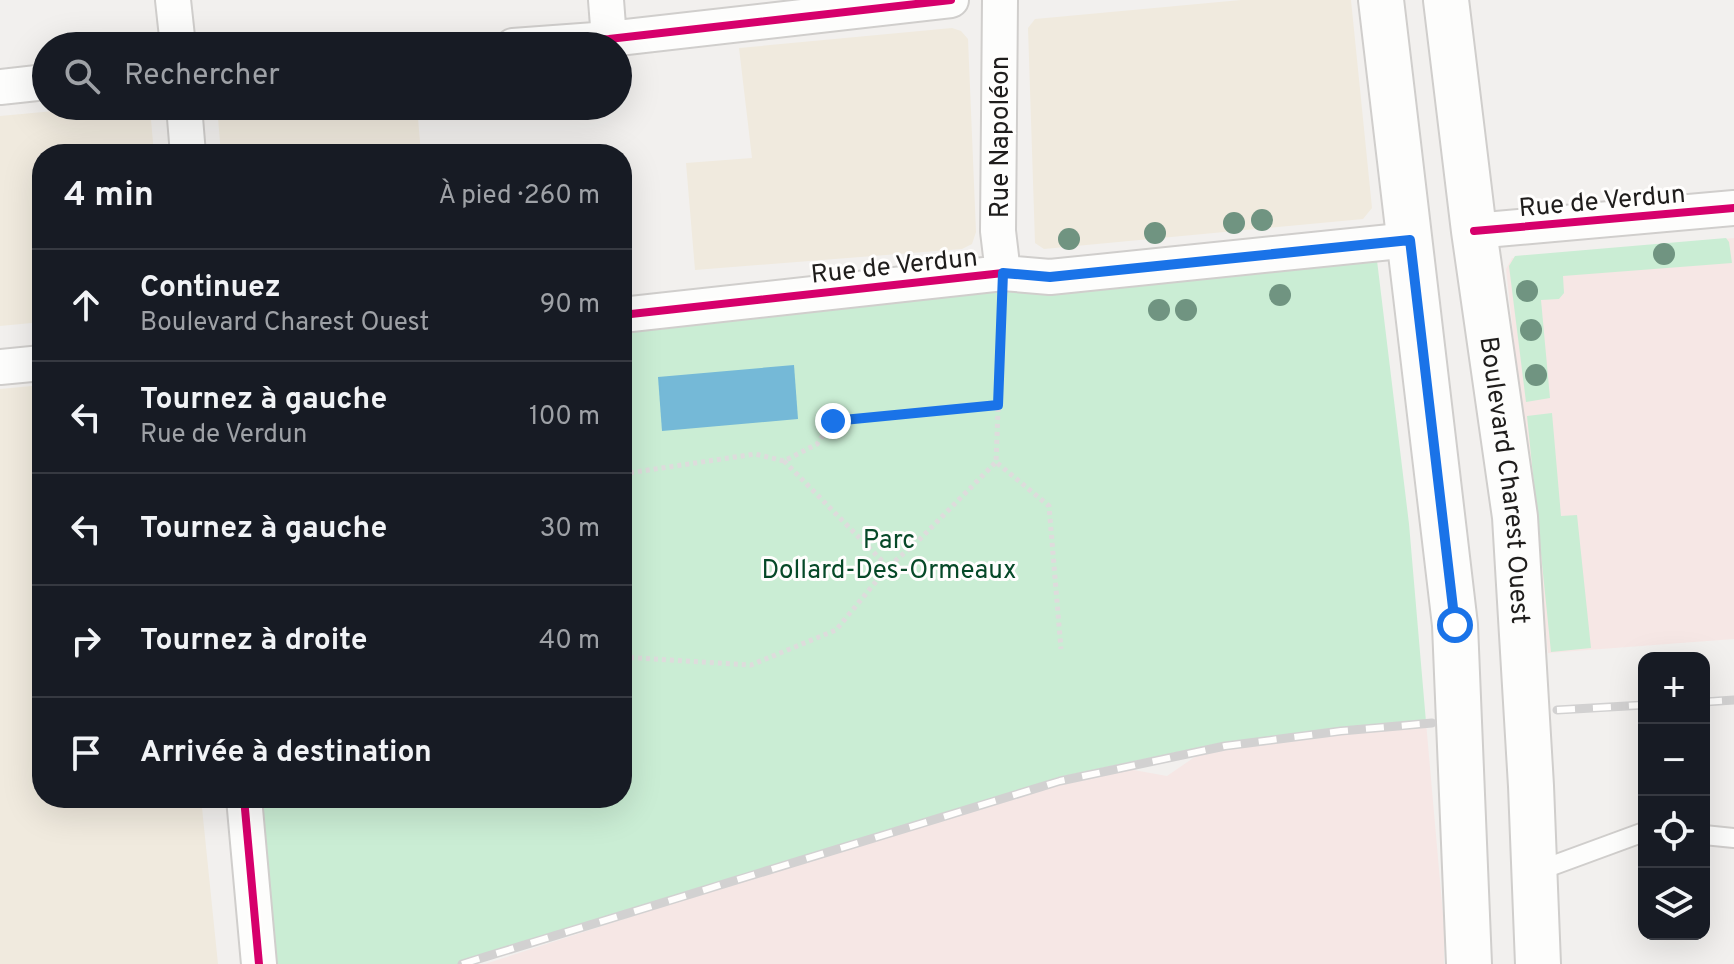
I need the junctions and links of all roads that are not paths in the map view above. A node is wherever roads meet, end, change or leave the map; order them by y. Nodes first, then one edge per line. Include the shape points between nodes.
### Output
1 (173, 0) edge
2 (606, 0) edge
3 (951, 0) edge
4 (1000, 0) edge
5 (1381, 0) edge
6 (1446, 0) edge
7 (176, 32) edge
8 (608, 32) edge
9 (632, 36) edge
10 (32, 84) edge
11 (0, 87) edge
12 (185, 120) edge
13 (187, 144) edge
14 (1734, 208) edge
15 (1474, 231) junction
16 (1410, 240) junction
17 (1003, 273) junction
18 (632, 314) edge
19 (32, 364) edge
20 (0, 367) edge
21 (245, 808) edge
22 (1638, 834) edge
23 (1710, 836) edge
24 (1734, 838) edge
25 (1535, 872) junction
26 (259, 964) edge
27 (1469, 964) edge
28 (1538, 964) edge

1 - 7 street
2 - 8 street
3 - 9 street
4 - 17 street, Rue Napoléon via 998,231
5 - 16 main road
6 - 15 main road, Boulevard Charest Ouest
10 - 11 street
12 - 13 street
14 - 15 street, Rue de Verdun
15 - 25 main road, Boulevard Charest Ouest via 1515,517
16 - 17 street, Rue de Verdun via 1050,277
16 - 27 main road via 1455,625
17 - 18 street, Rue de Verdun
19 - 20 street
21 - 26 street
22 - 25 lane
23 - 24 lane
25 - 28 main road, Boulevard Charest Ouest

